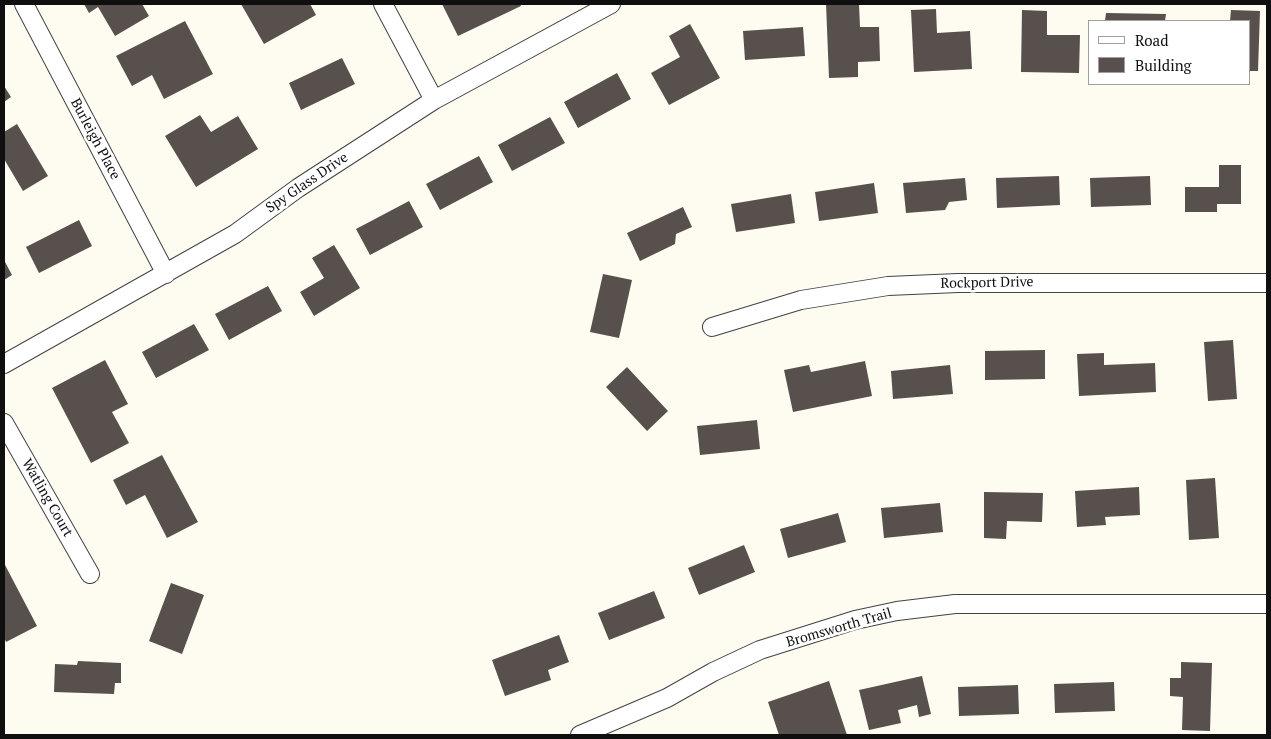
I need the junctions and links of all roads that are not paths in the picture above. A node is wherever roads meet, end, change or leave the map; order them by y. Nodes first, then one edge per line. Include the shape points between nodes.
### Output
1 (24, 4) edge
2 (383, 4) edge
3 (611, 4) edge
4 (434, 100) junction
5 (166, 274) junction
6 (1267, 283) edge
7 (712, 327) dead end
8 (4, 364) edge
9 (4, 423) edge
10 (90, 574) dead end
11 (1267, 604) edge
12 (580, 735) edge

1 - 5 street, Burleigh Place
2 - 4 street
3 - 4 street, Spy Glass Drive
4 - 5 street, Spy Glass Drive via 298,188 235,234
5 - 8 street, Spy Glass Drive
6 - 7 street, Rockport Drive via 888,286 802,300
9 - 10 street, Watling Court
11 - 12 street, Bromsworth Trail via 955,604 897,611 854,620 760,650 667,698

